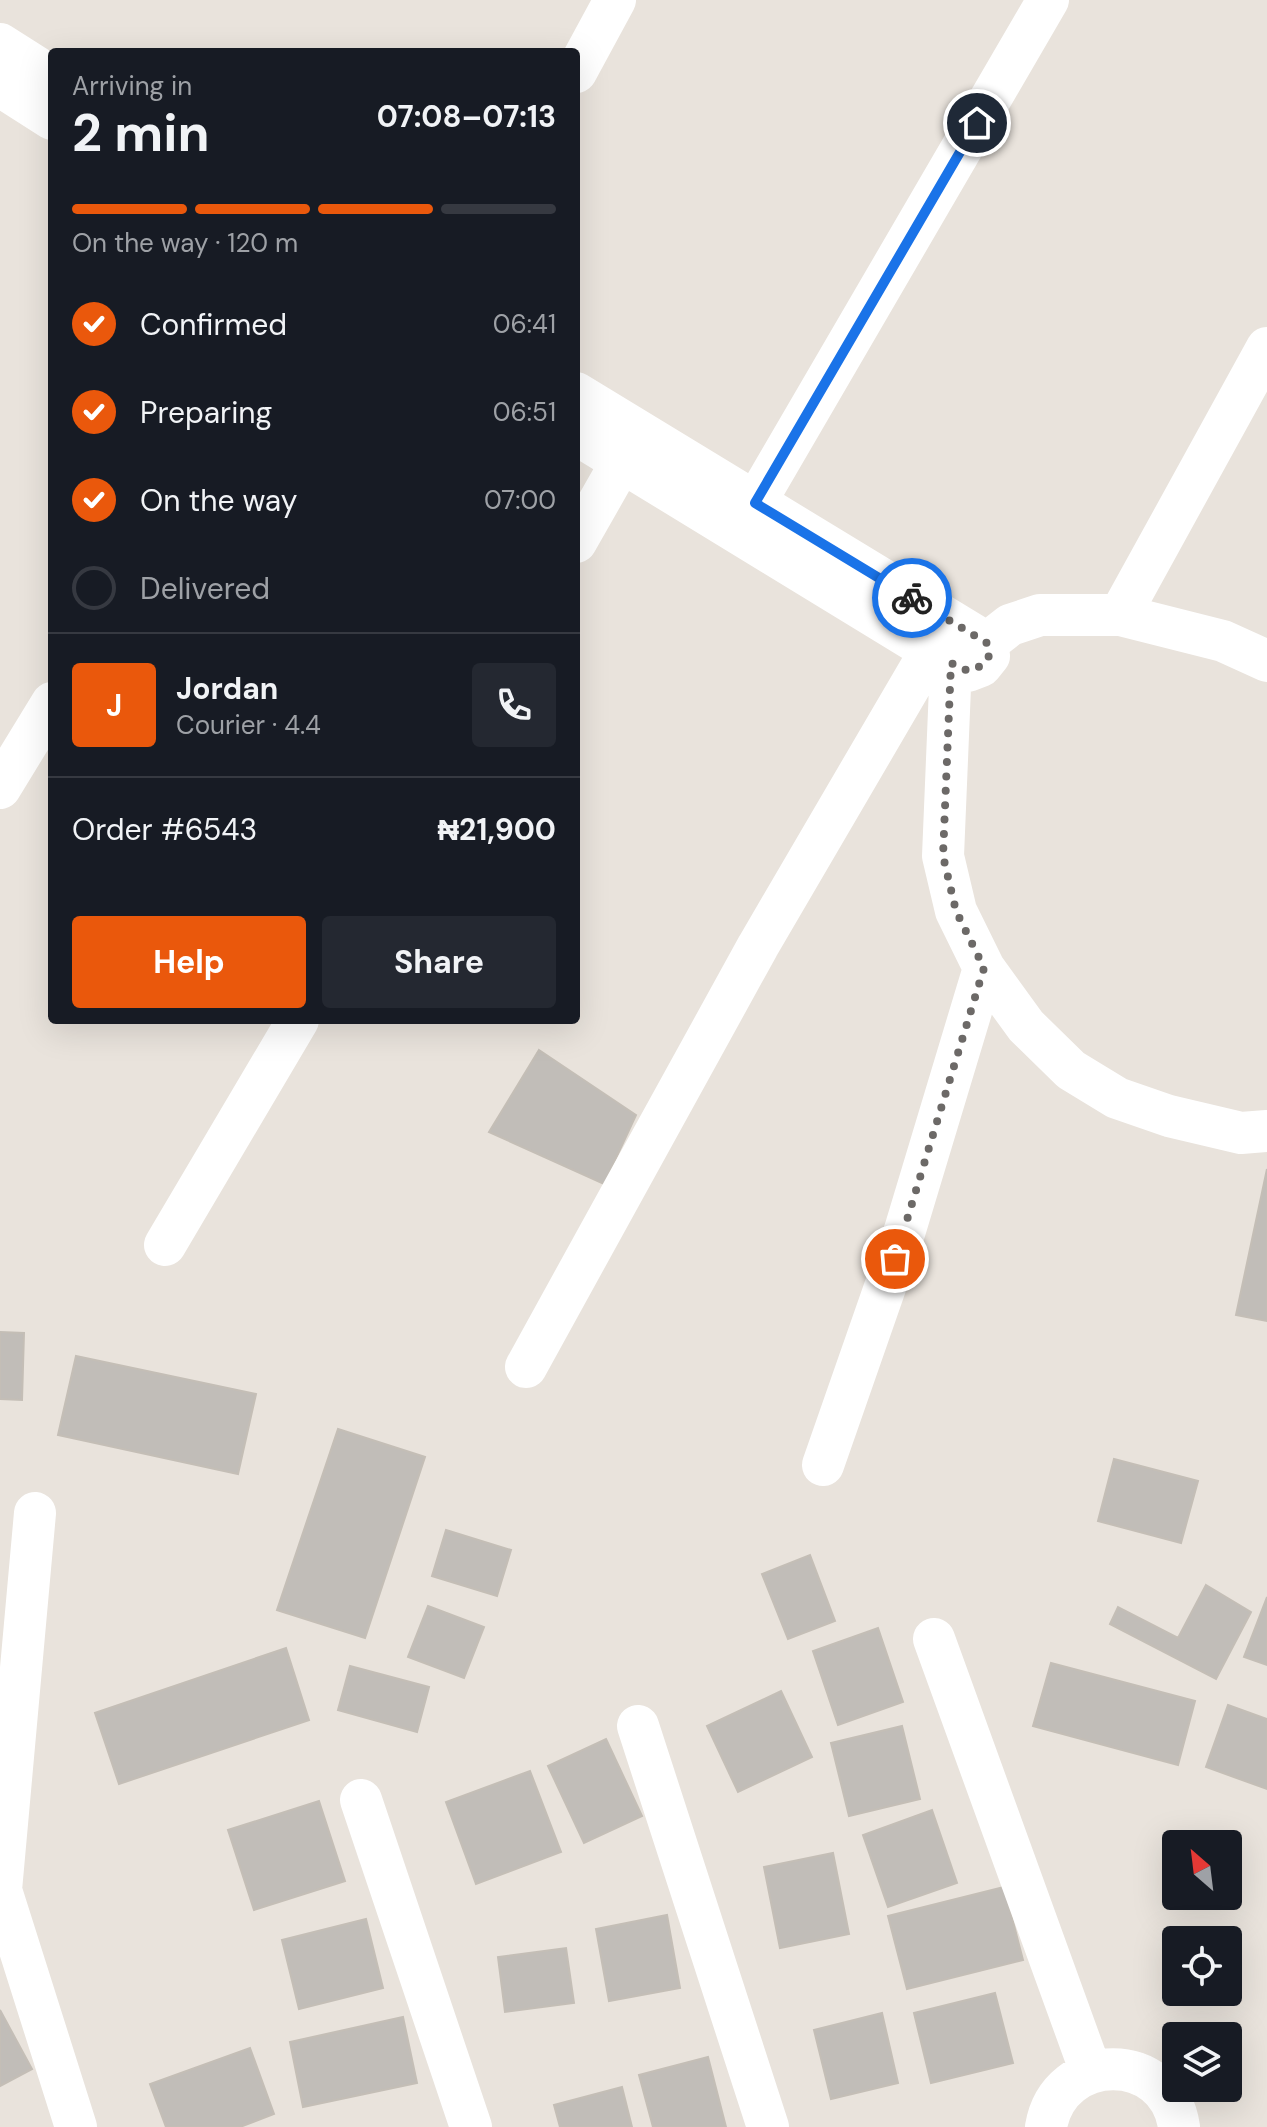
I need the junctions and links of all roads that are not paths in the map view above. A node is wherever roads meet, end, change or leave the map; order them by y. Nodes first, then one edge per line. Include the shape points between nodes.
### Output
1 (615, 0) edge
2 (1048, 0) edge
3 (0, 44) edge
4 (580, 65) edge
5 (48, 74) edge
6 (0, 86) edge
7 (48, 116) edge
8 (1267, 348) edge
9 (580, 395) edge
10 (580, 436) edge
11 (622, 461) junction
12 (755, 503) junction
13 (580, 535) edge
14 (1120, 615) junction
15 (956, 652) junction
16 (1267, 661) edge
17 (48, 710) edge
18 (0, 788) edge
19 (984, 968) junction
20 (296, 1024) edge
21 (1267, 1131) edge
22 (165, 1245) dead end
23 (526, 1367) dead end
24 (823, 1465) dead end
25 (35, 1513) dead end
26 (934, 1639) dead end
27 (638, 1726) dead end
28 (361, 1800) dead end
29 (1091, 2072) junction
30 (1041, 2126) edge
31 (76, 2127) edge
32 (471, 2127) edge
33 (768, 2127) edge
34 (1179, 2127) edge

1 - 4 street
2 - 12 street
3 - 5 street
6 - 7 street
8 - 14 street
9 - 12 street
10 - 11 street
11 - 13 street
11 - 15 street
12 - 15 street
14 - 15 street via 1040,615
14 - 16 street via 1223,641
15 - 19 street via 943,856 956,911
15 - 23 street via 758,946
17 - 18 street
19 - 21 street via 1026,1026 1071,1070 1117,1098 1241,1133
19 - 24 street via 905,1230
20 - 22 street
25 - 31 street via 1,1890
26 - 29 street
27 - 33 street
28 - 32 street
29 - 30 street via 1070,2083
29 - 34 street via 1137,2072 1157,2084 1172,2101

